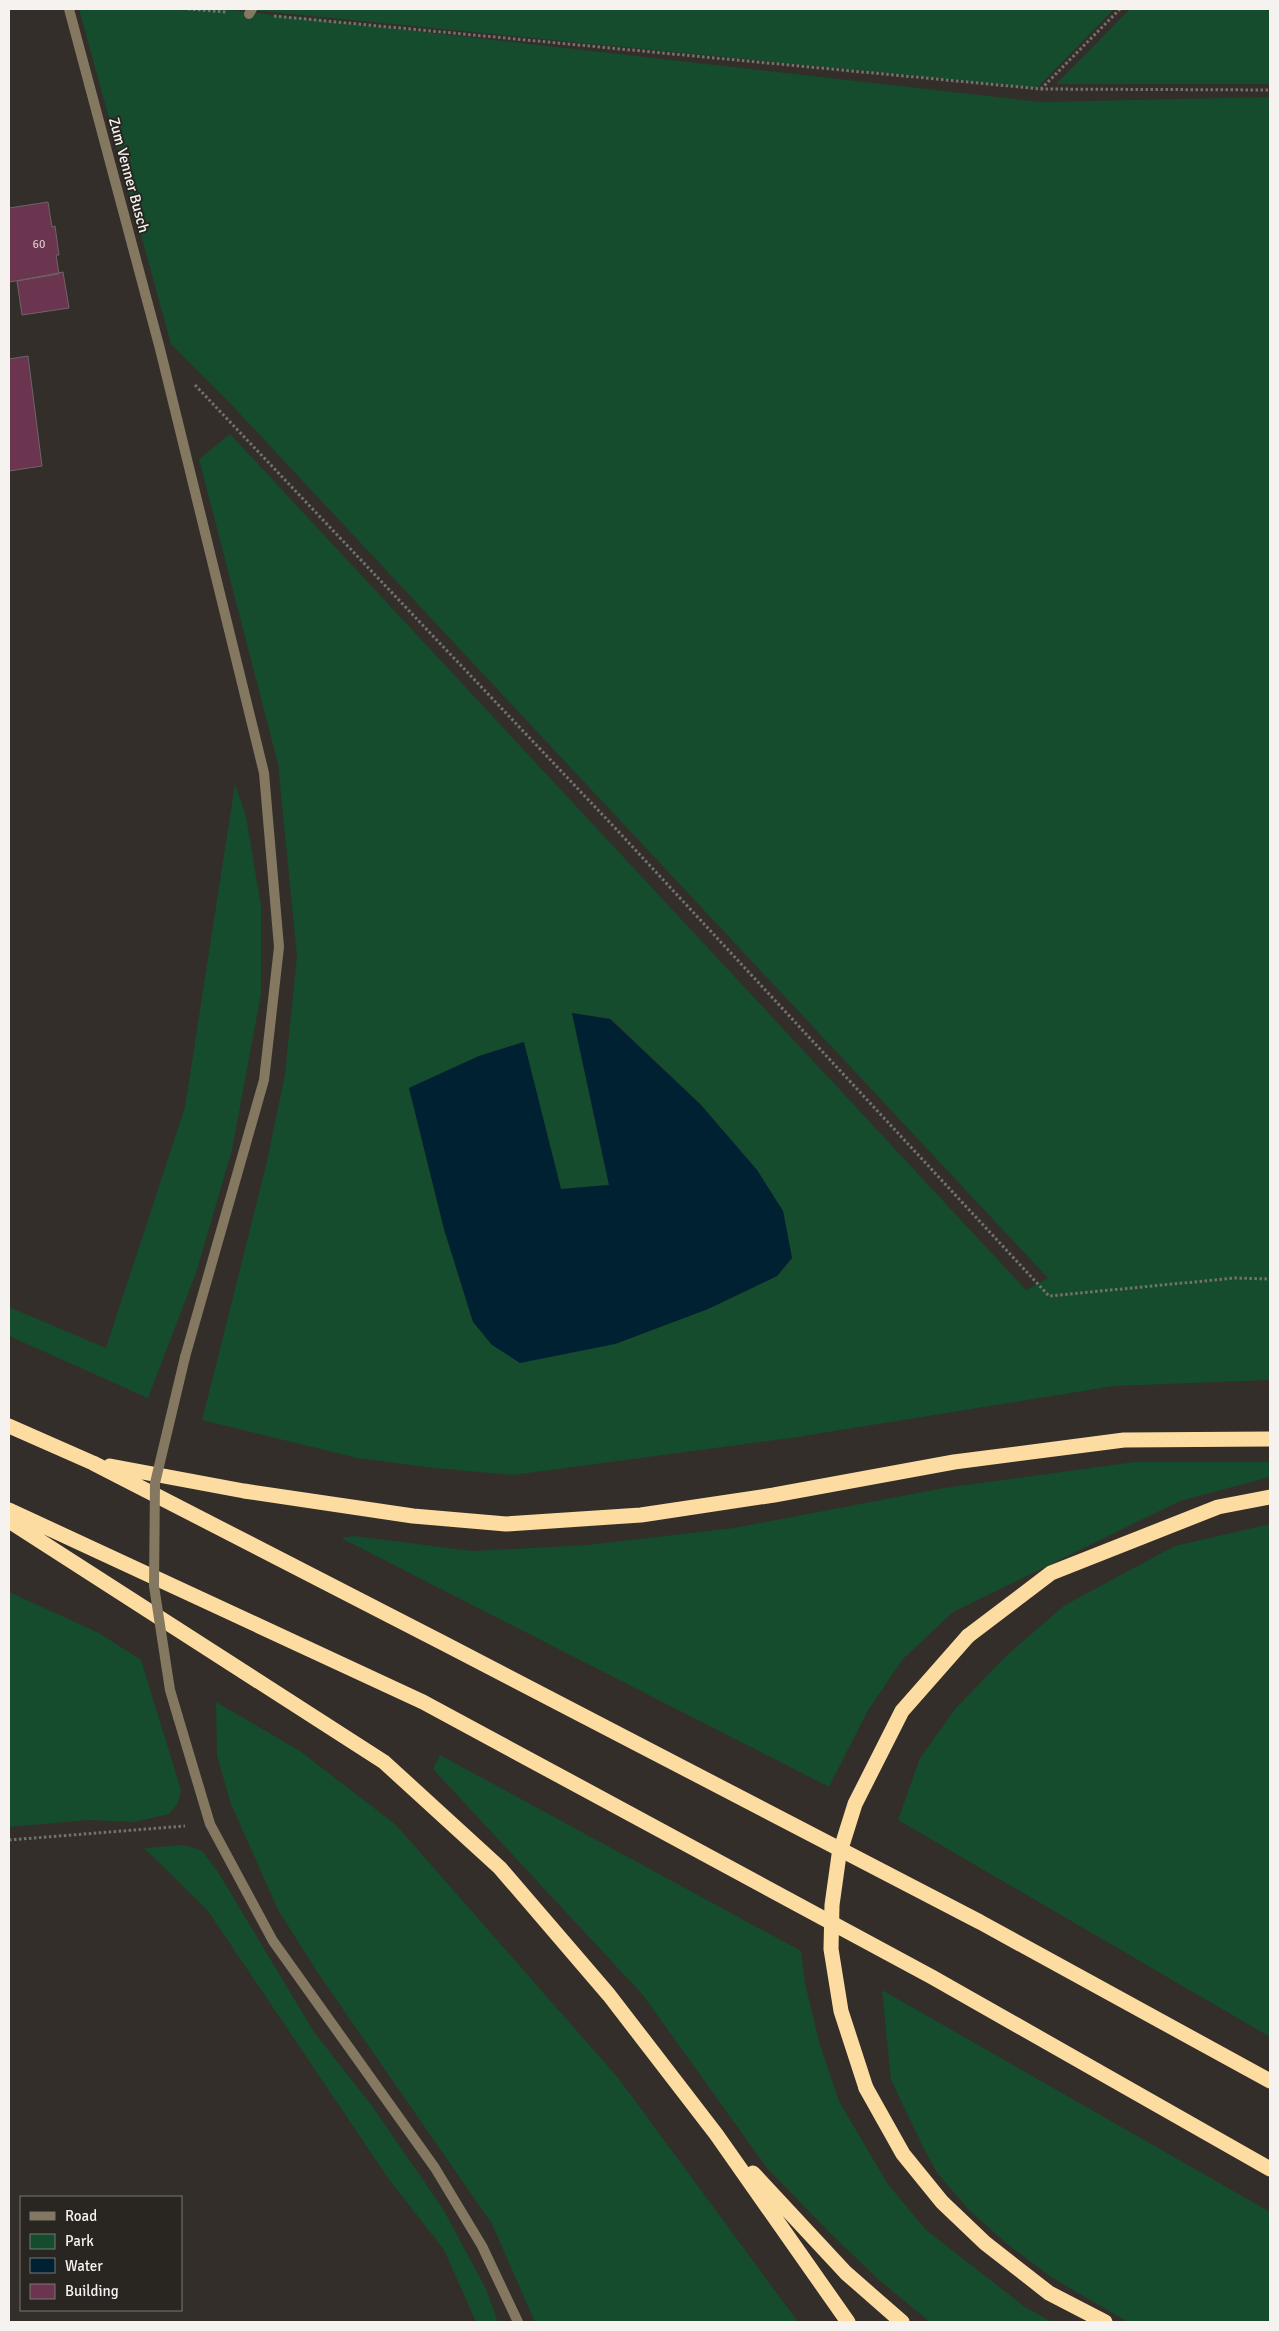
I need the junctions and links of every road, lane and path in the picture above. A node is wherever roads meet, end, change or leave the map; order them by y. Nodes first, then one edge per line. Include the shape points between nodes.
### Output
1 (69, 9) edge
2 (188, 9) edge
3 (1120, 9) edge
4 (250, 11) edge
5 (1041, 89) junction
6 (1270, 90) edge
7 (160, 349) junction
8 (1270, 1279) edge
9 (9, 1426) edge
10 (1270, 1439) edge
11 (93, 1462) junction
12 (1270, 1497) edge
13 (9, 1510) edge
14 (9, 1521) edge
15 (210, 1824) junction
16 (9, 1840) edge
17 (1270, 2082) edge
18 (716, 2134) junction
19 (1270, 2169) edge
20 (518, 2322) edge
21 (848, 2322) edge
22 (902, 2322) edge
23 (1105, 2322) edge

1 - 7 street, Zum Venner Busch
2 - 4 path
3 - 5 path
4 - 5 path
5 - 6 path
7 - 8 path via 616,828 1049,1296 1235,1278
7 - 15 street, Zum Venner Busch, bridge via 264,773 279,948 264,1080 185,1358 155,1483 154,1586 170,1690
9 - 11 highway
10 - 11 highway via 1124,1440 954,1462 641,1515 506,1524 413,1516 244,1491
11 - 17 highway via 971,1918
12 - 23 highway, bridge via 1218,1506 1051,1573 968,1636 902,1711 855,1804 839,1855 832,1905 831,1949 841,2011 866,2088 904,2154 942,2202 985,2243 1049,2293
13 - 19 highway via 423,1702 932,1977
14 - 18 highway via 384,1762 500,1868 608,1995
15 - 16 path
15 - 20 street, Zum Venner Busch via 273,1941 435,2168 482,2246
18 - 21 highway
18 - 22 highway via 846,2272

